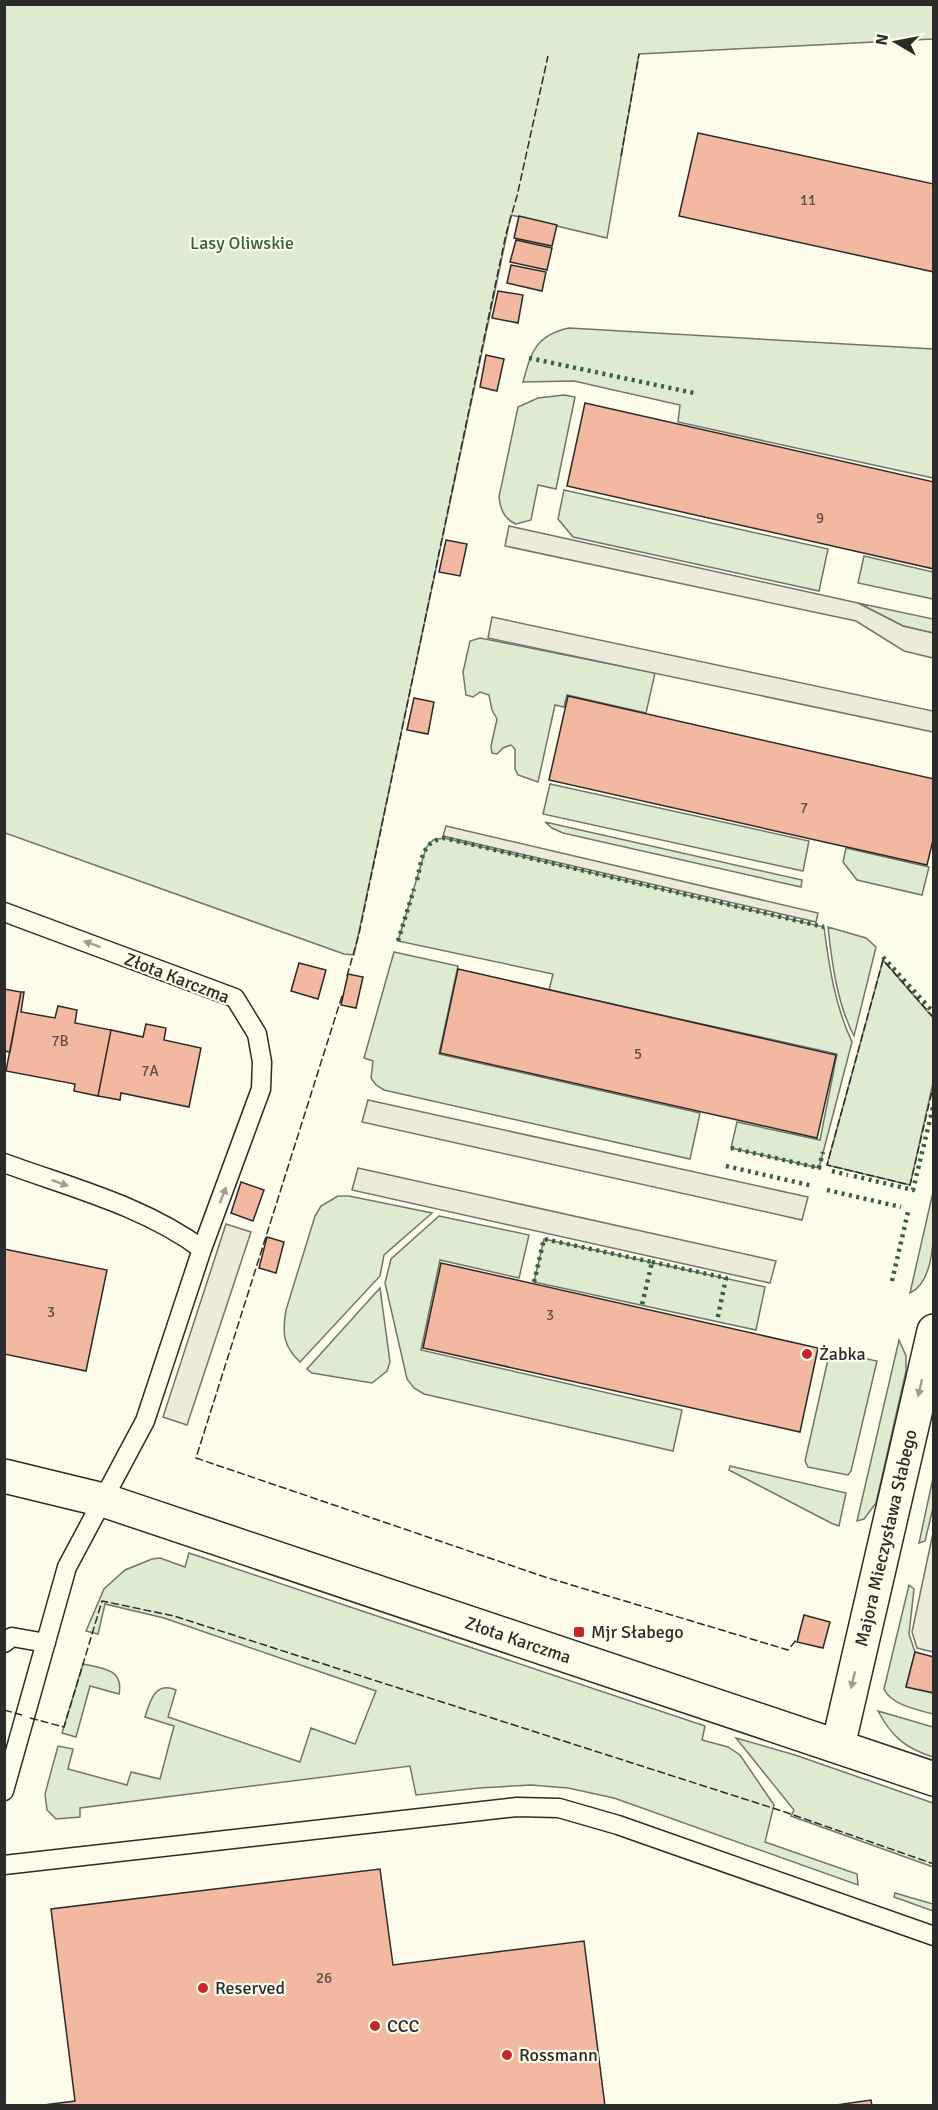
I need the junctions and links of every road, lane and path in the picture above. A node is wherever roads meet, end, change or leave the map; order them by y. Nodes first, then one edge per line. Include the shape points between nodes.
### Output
1 (4, 912) edge
2 (4, 1163) edge
3 (202, 1249) junction
4 (933, 1331) edge
5 (4, 1476) edge
6 (103, 1500) junction
7 (4, 1643) edge
8 (46, 1643) junction
9 (838, 1746) junction
10 (933, 1779) edge
11 (4, 1791) edge
12 (4, 1865) edge
13 (933, 1936) edge

3 -> 1 lane, Złota Karczma via 261,1089 257,1034 235,998
2 -> 3 lane via 140,1212
3 - 6 lane, Złota Karczma via 145,1421
4 -> 9 street, Majora Mieczysława Słabego
5 - 6 street, Złota Karczma
6 - 8 lane via 67,1567
6 - 9 street, Złota Karczma
7 - 8 lane via 12,1637
8 - 11 lane
9 - 10 street, Złota Karczma
12 - 13 lane via 517,1807 559,1808 618,1825

